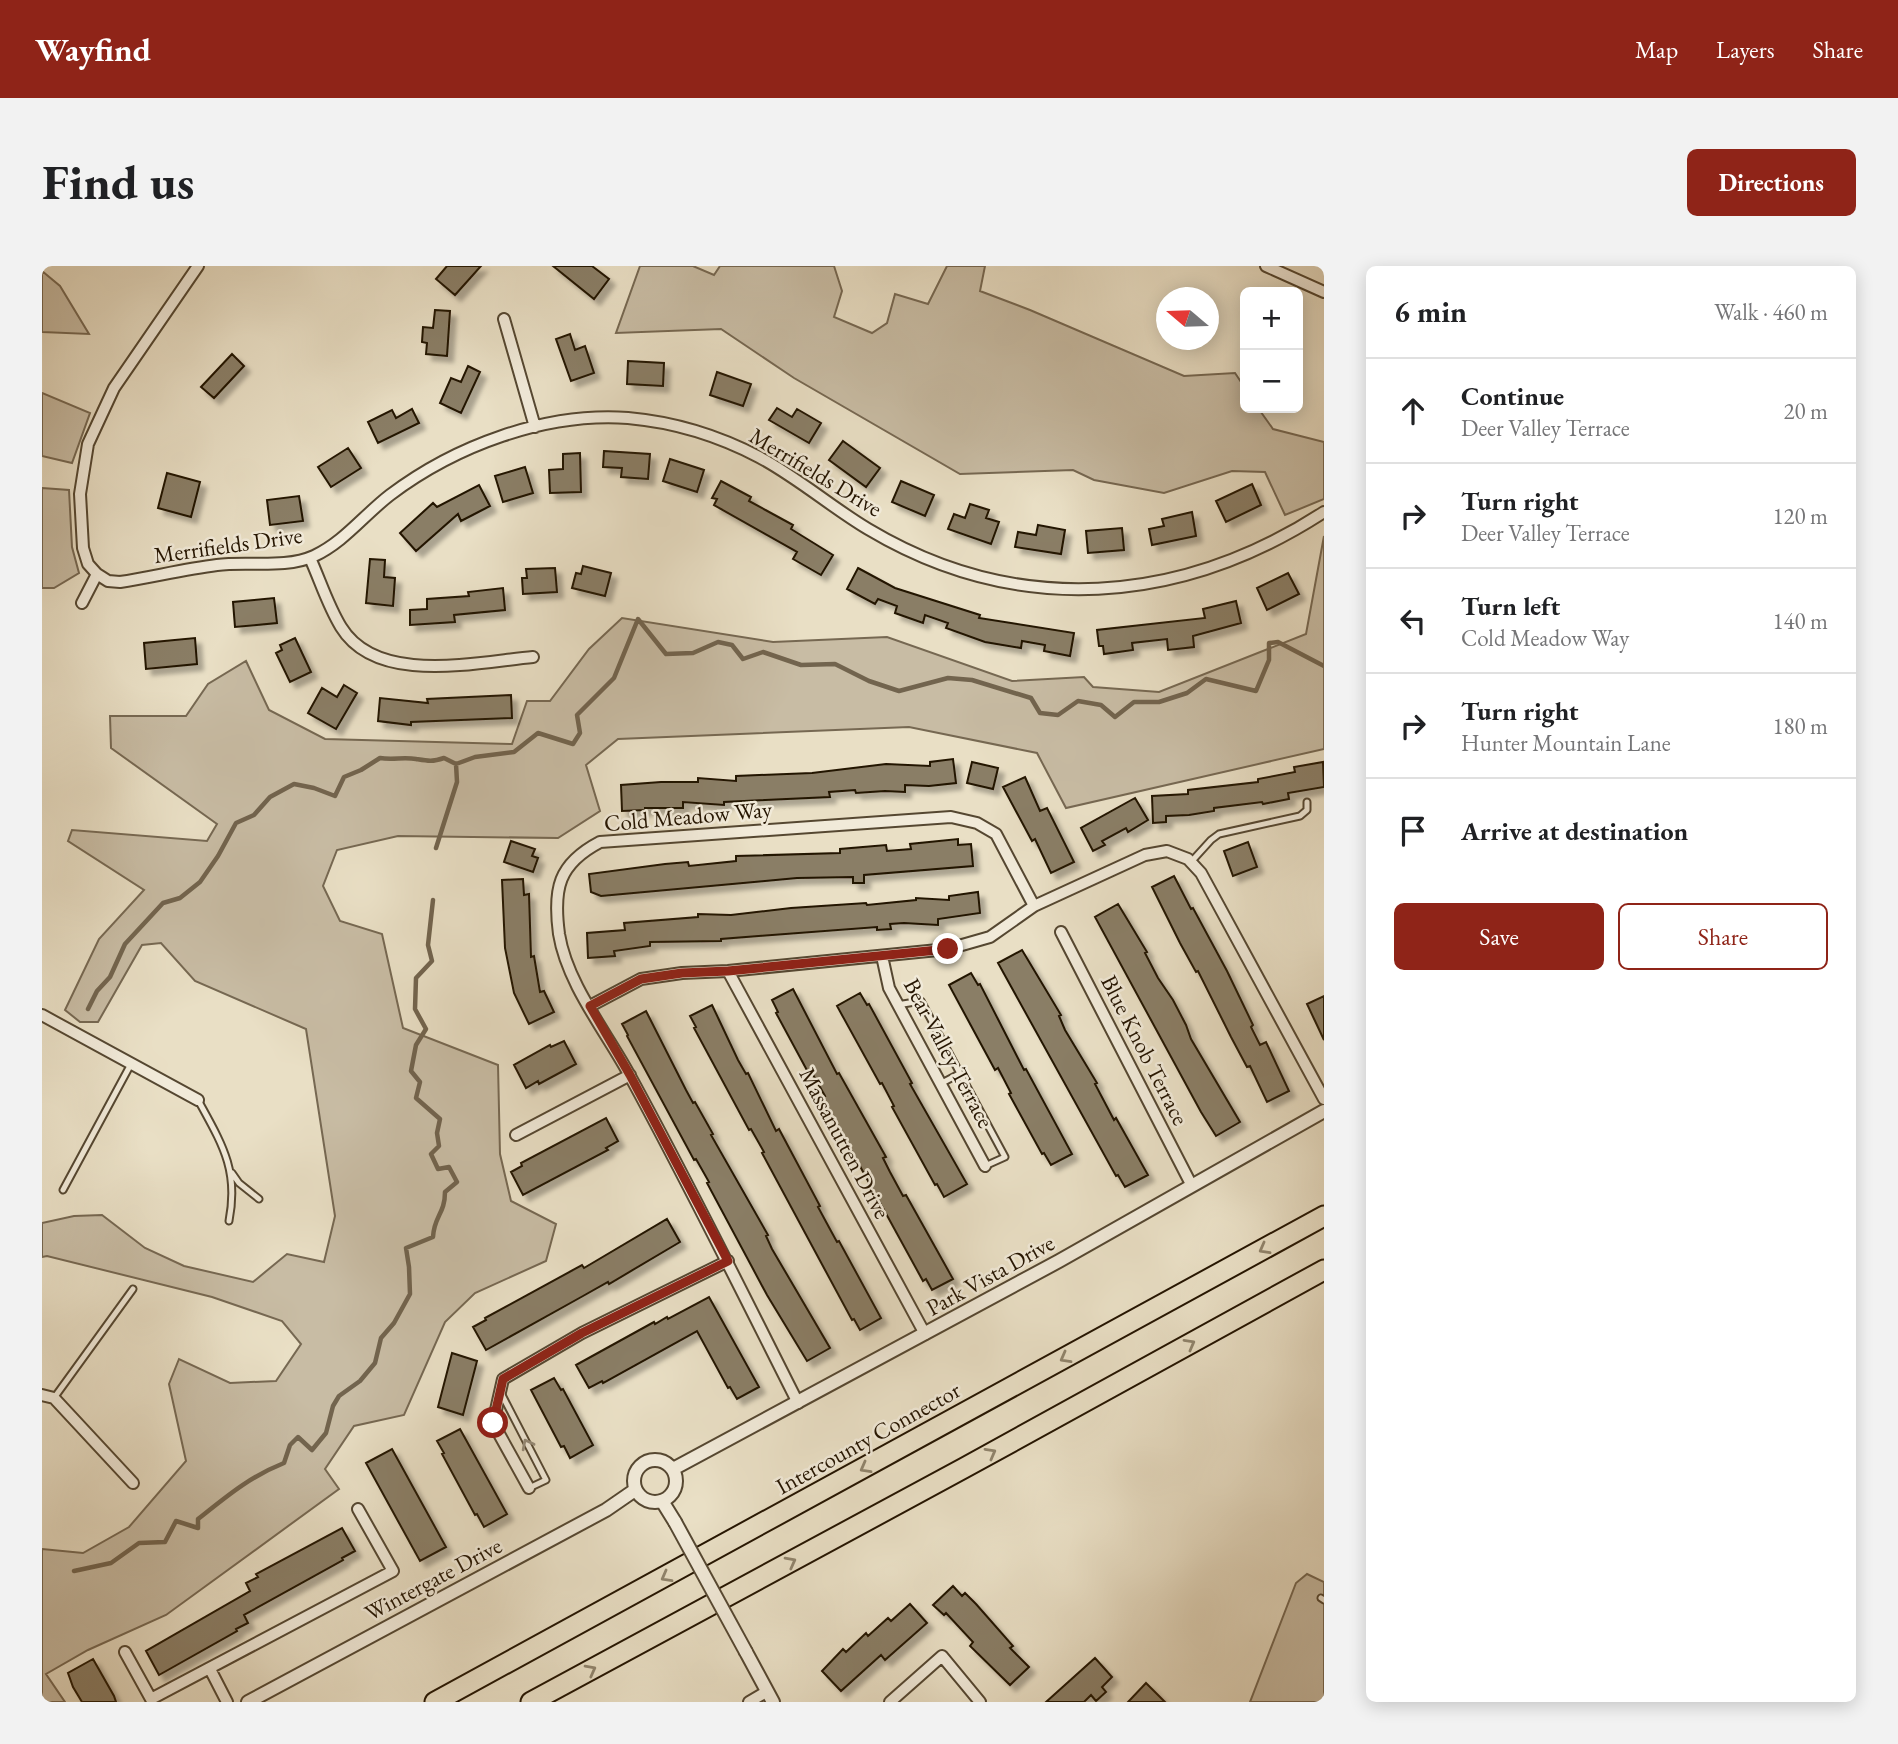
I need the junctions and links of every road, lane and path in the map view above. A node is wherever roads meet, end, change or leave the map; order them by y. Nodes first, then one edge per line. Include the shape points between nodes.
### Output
1 (198, 266) edge
2 (1266, 266) edge
3 (1324, 292) edge
4 (504, 319) dead end
5 (535, 427) junction
6 (1324, 512) edge
7 (310, 558) junction
8 (97, 574) junction
9 (82, 603) dead end
10 (533, 657) dead end
11 (1307, 802) dead end
12 (1191, 862) junction
13 (1034, 906) junction
14 (1061, 932) dead end
15 (882, 956) junction
16 (728, 971) junction
17 (897, 1004) junction
18 (590, 1006) junction
19 (42, 1015) edge
20 (131, 1064) junction
21 (959, 1074) junction
22 (630, 1075) junction
23 (940, 1084) junction
24 (1324, 1099) edge
25 (198, 1100) joint
26 (1324, 1111) edge
27 (516, 1135) dead end
28 (985, 1166) joint
29 (232, 1173) junction
30 (1192, 1186) junction
31 (63, 1190) dead end
32 (259, 1199) dead end
33 (1324, 1216) edge
34 (229, 1221) dead end
35 (728, 1261) junction
36 (1324, 1270) edge
37 (133, 1289) dead end
38 (925, 1334) junction
39 (500, 1391) junction
40 (42, 1395) edge
41 (54, 1398) junction
42 (798, 1403) junction
43 (673, 1469) junction
44 (132, 1483) dead end
45 (529, 1488) joint
46 (635, 1490) junction
47 (662, 1501) junction
48 (358, 1509) dead end
49 (125, 1652) dead end
50 (209, 1669) junction
51 (770, 1697) edge
52 (227, 1702) edge
53 (248, 1702) edge
54 (435, 1702) edge
55 (531, 1702) edge
56 (750, 1702) edge
57 (890, 1702) edge
58 (980, 1702) edge

1 - 8 street via 114,388 88,444 79,494 83,548
2 - 3 street
4 - 5 street
5 - 6 street, Merrifields Drive via 575,419 625,418 702,433 760,457 909,551 952,569 1013,584 1076,590 1144,585 1198,572 1257,550
5 - 7 street, Merrifields Drive via 484,442 428,470 390,496 336,544
7 - 8 street, Merrifields Drive via 219,565 120,582
7 - 10 street via 342,629 372,655 395,664 434,666
8 - 9 street
11 - 12 lane via 1307,810 1300,816 1219,834
12 - 13 street via 1167,851 1145,855
12 - 24 street
13 - 15 street via 990,937 948,949
13 - 18 street, Cold Meadow Way via 996,834 977,823 951,817 600,842 579,853 557,891 559,935 569,969
14 - 30 street, Blue Knob Terrace
15 - 16 street
15 - 17 street, Bear Valley Terrace
16 - 18 street via 641,979
16 - 38 street, Massanutten Drive
17 - 21 lane via 921,1001
17 - 23 street, Bear Valley Terrace
18 - 22 street, Cold Meadow Way
19 - 20 street
20 - 25 street
20 - 31 lane
21 - 23 lane
21 - 28 lane via 1004,1157
22 - 27 street
22 - 35 street, Cold Meadow Way
23 - 28 street, Bear Valley Terrace
25 - 29 lane
26 - 30 street, Park Vista Drive
29 - 32 lane
29 - 34 lane
30 - 38 street, Park Vista Drive
33 -> 54 highway, Intercounty Connector
35 - 39 street via 582,1333 503,1379
35 - 42 street, Cold Meadow Way
55 -> 36 highway
37 - 41 lane
38 - 42 street, Park Vista Drive
39 - 45 street via 493,1423
45 -> 39 lane via 546,1480
40 - 41 street
41 - 44 street
42 - 43 street, Park Vista Drive
43 - 46 street via 662,1461 647,1461 636,1470
43 - 47 street via 673,1494
46 - 47 street via 645,1500
46 - 53 street, Wintergate Drive via 606,1510
47 - 51 street, bridge
48 - 50 street via 393,1571
49 - 50 street via 151,1699
50 - 52 street
51 - 56 street
57 - 58 street via 942,1656

